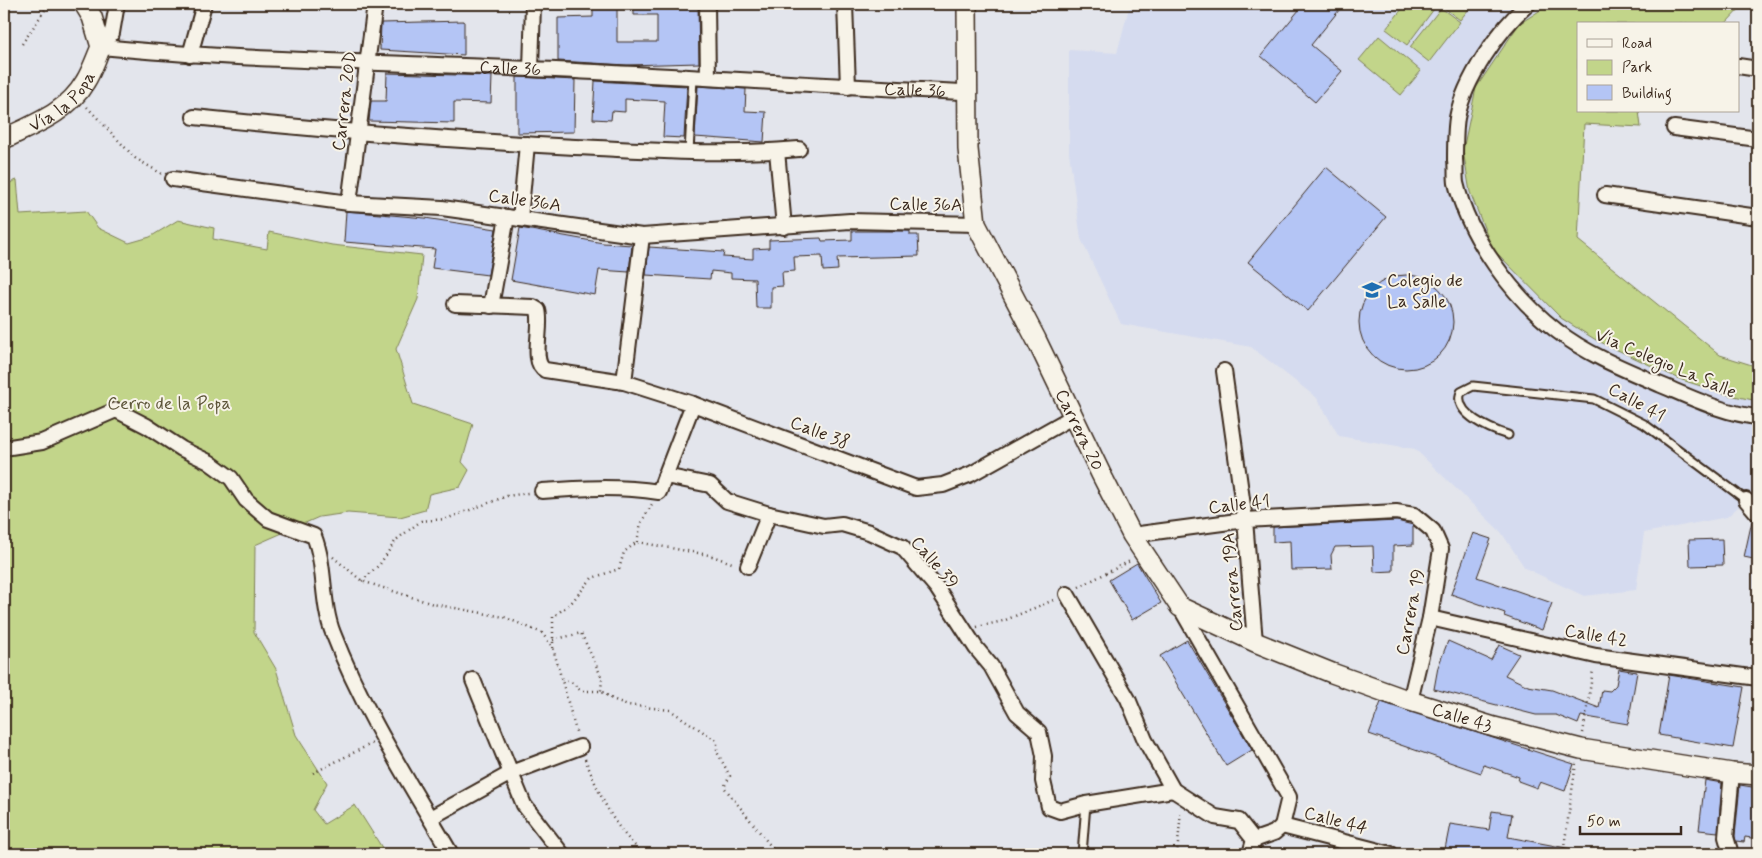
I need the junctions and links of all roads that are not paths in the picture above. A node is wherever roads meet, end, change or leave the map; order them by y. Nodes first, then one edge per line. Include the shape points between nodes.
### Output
1 (84, 4) edge
2 (117, 4) edge
3 (204, 4) edge
4 (375, 4) edge
5 (533, 4) edge
6 (706, 4) edge
7 (845, 4) edge
8 (967, 4) edge
9 (1528, 4) edge
10 (101, 47) junction
11 (190, 55) junction
12 (367, 64) junction
13 (1740, 66) edge
14 (531, 69) junction
15 (1758, 69) edge
16 (693, 78) junction
17 (708, 78) junction
18 (848, 87) junction
19 (966, 92) junction
20 (194, 117) dead end
21 (1674, 128) dead end
22 (358, 134) junction
23 (4, 139) edge
24 (1758, 140) edge
25 (527, 144) junction
26 (799, 149) dead end
27 (776, 151) junction
28 (690, 152) junction
29 (173, 178) road end
30 (1606, 195) dead end
31 (349, 203) junction
32 (1758, 217) edge
33 (514, 218) junction
34 (976, 224) junction
35 (784, 227) junction
36 (642, 236) junction
37 (455, 304) dead end
38 (491, 306) junction
39 (1224, 371) dead end
40 (624, 382) junction
41 (693, 404) junction
42 (1074, 416) junction
43 (1758, 417) edge
44 (1508, 435) dead end
45 (4, 448) edge
46 (665, 476) junction
47 (542, 491) road end
48 (1746, 500) joint
49 (769, 514) junction
50 (1758, 514) edge
51 (1245, 520) junction
52 (1433, 531) joint
53 (1132, 535) junction
54 (748, 566) road end
55 (1067, 594) dead end
56 (1180, 607) junction
57 (1430, 618) junction
58 (1255, 642) junction
59 (1758, 678) edge
60 (473, 680) dead end
61 (1410, 701) junction
62 (580, 747) road end
63 (511, 773) junction
64 (1732, 773) junction
65 (1758, 775) edge
66 (1177, 794) junction
67 (1086, 804) junction
68 (430, 818) junction
69 (1282, 826) junction
70 (1254, 840) junction
71 (451, 854) edge
72 (562, 854) edge
73 (1082, 854) edge
74 (1250, 854) edge
75 (1391, 854) edge
76 (1731, 854) edge

1 - 10 street via 92,17
2 - 10 street via 112,33
3 - 11 street
4 - 12 street, Carrera 20D
5 - 14 street
6 - 17 street
7 - 18 street
8 - 19 street, Carrera 20
9 - 43 street, Vía Colegio La Salle via 1494,41 1474,74 1457,118 1456,181 1466,214 1489,256 1512,287 1557,331 1591,353 1683,394
10 - 11 street, Calle 36
10 - 23 street, Vía la Popa via 85,82 70,101 54,115
11 - 12 street, Calle 36
12 - 14 street, Calle 36
12 - 22 street, Carrera 20D
13 - 15 street
14 - 16 street, Calle 36
16 - 17 street, Calle 36
16 - 28 lane
17 - 18 street, Calle 36
18 - 19 street, Calle 36
19 - 34 street, Carrera 20
20 - 22 street
21 - 24 street
22 - 25 street
22 - 31 street, Carrera 20D
25 - 28 street
25 - 33 street
26 - 27 street
27 - 28 street
27 - 35 street
29 - 31 street, Calle 36A
30 - 32 street
31 - 33 street, Calle 36A via 442,208
33 - 36 street, Calle 36A
33 - 38 street
34 - 35 street, Calle 36A via 850,221
34 - 42 street, Carrera 20
35 - 36 street, Calle 36A
36 - 40 street
37 - 38 street
38 - 40 street, Calle 38 via 533,307 538,310 537,360 540,367
39 - 51 street, Carrera 19A
40 - 41 street, Calle 38
41 - 42 street, Calle 38 via 916,488 943,485 972,474
41 - 46 street
42 - 53 street, Carrera 20
44 - 48 lane, Calle 41 via 1476,421 1461,406 1461,392 1472,386 1594,399 1644,424
45 - 68 street via 42,442 116,410 182,450 209,462 231,478 246,500 268,518 314,536 332,630 351,677
46 - 47 street via 659,492 634,488
46 - 49 street via 710,486 727,501
48 - 50 street, Calle 41
49 - 54 street
49 - 67 street, Calle 39 via 824,526 842,524 902,547 937,588 991,666 1017,713 1038,732 1049,807 1060,810
51 - 52 street, Calle 41 via 1396,512 1414,515
51 - 53 street, Calle 41
51 - 58 street, Carrera 19A
52 - 57 street, Carrera 19 via 1441,549
53 - 56 street, Carrera 20
55 - 66 street via 1128,699 1146,740
56 - 58 street, Calle 43
56 - 69 street, Carrera 20 via 1289,796
57 - 59 street, Calle 42 via 1596,656
57 - 61 street, Carrera 19
58 - 61 street, Calle 43
60 - 63 street
61 - 64 street, Calle 43 via 1580,749
62 - 63 street
63 - 68 street
63 - 72 street via 524,805
64 - 65 street, Calle 43
64 - 76 street via 1726,837
66 - 67 street, Calle 39
66 - 70 street via 1216,817 1238,821
67 - 73 lane
68 - 71 street
69 - 70 street, Calle 44 via 1274,833
69 - 75 street, Calle 44
70 - 74 street

